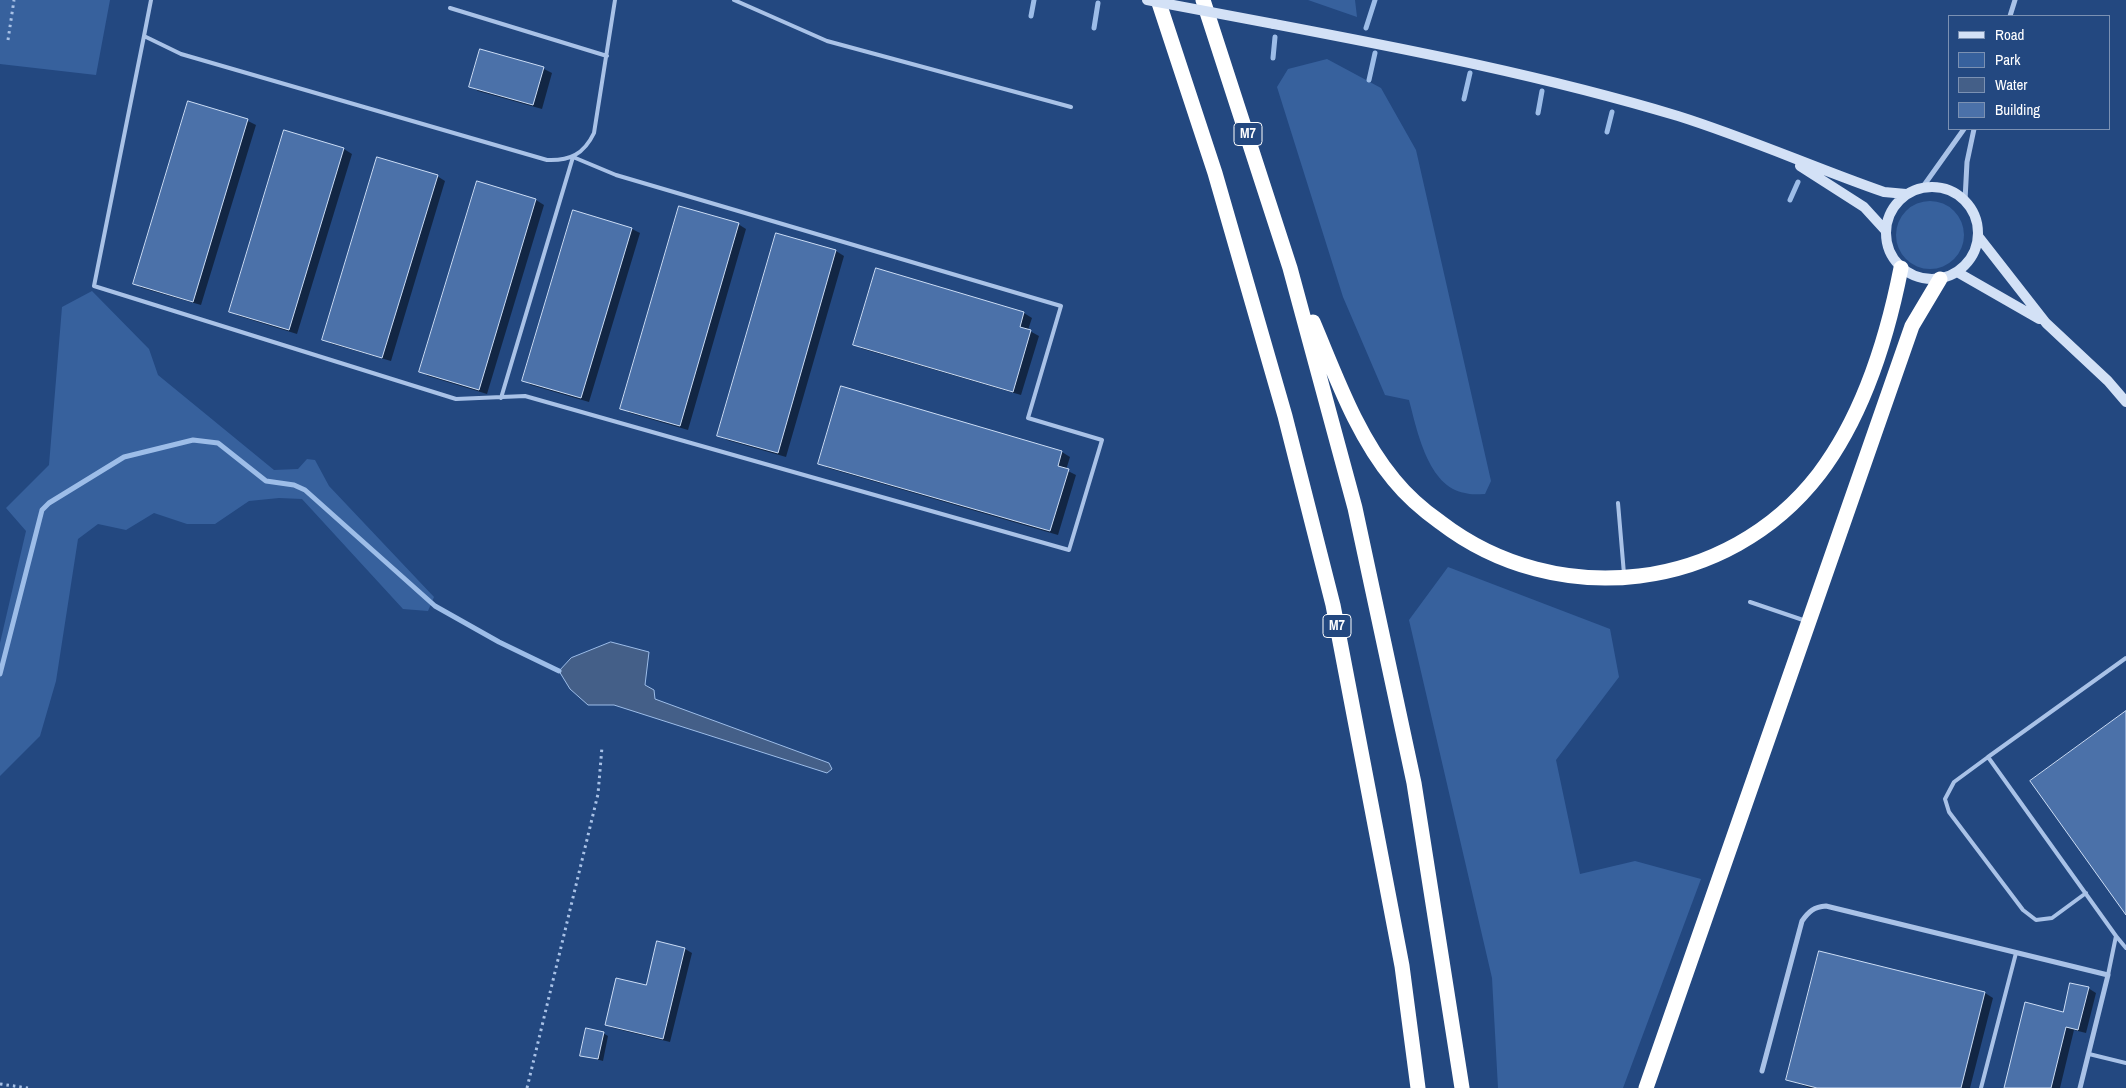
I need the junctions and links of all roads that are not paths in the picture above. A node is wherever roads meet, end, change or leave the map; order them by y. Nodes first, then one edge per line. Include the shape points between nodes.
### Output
1 (151, 0) edge
2 (615, 0) edge
3 (734, 0) edge
4 (1147, 0) edge
5 (1158, 0) edge
6 (1203, 0) edge
7 (2015, 0) edge
8 (450, 8) dead end
9 (2010, 15) edge
10 (144, 36) junction
11 (607, 56) junction
12 (1071, 107) dead end
13 (1963, 130) edge
14 (1974, 130) edge
15 (1774, 150) junction
16 (573, 157) junction
17 (1922, 188) junction
18 (1906, 194) junction
19 (1965, 200) junction
20 (1885, 230) junction
21 (1978, 236) junction
22 (1290, 268) junction
23 (1901, 268) junction
24 (1957, 272) junction
25 (1940, 279) junction
26 (2046, 323) junction
27 (501, 398) junction
28 (2126, 402) edge
29 (1618, 503) dead end
30 (1625, 579) junction
31 (1750, 602) dead end
32 (1808, 622) junction
33 (2126, 658) edge
34 (1988, 757) junction
35 (2086, 893) junction
36 (2116, 936) junction
37 (2126, 948) edge
38 (2016, 953) junction
39 (2108, 975) junction
40 (2089, 1054) junction
41 (2126, 1063) edge
42 (1762, 1071) dead end
43 (1418, 1088) edge
44 (1462, 1088) edge
45 (1646, 1088) edge
46 (1981, 1088) edge
47 (2080, 1088) edge

1 - 10 lane
2 - 11 lane
3 - 12 lane via 827,41
4 - 15 main road, bridge via 1452,58 1566,84 1681,117
5 - 43 highway, M7 via 1215,173 1261,332 1333,605 1402,966
6 - 22 highway, M7
7 - 9 street
8 - 11 lane
10 - 16 lane via 181,54 538,157 560,160
10 - 27 lane via 94,286 456,399
11 - 16 lane via 594,133 588,144
13 - 17 street
14 - 19 street via 1967,162
15 - 18 main road via 1884,192
15 - 20 main road via 1864,207
16 - 27 lane
16 - 27 lane via 616,175 1061,306 1028,418 1102,440 1068,550 525,396
17 - 18 main road
17 - 19 main road via 1941,188
18 - 20 main road via 1892,210
19 - 21 main road via 1976,219
20 - 23 main road via 1889,252
21 - 24 main road via 1974,253
21 - 26 main road
22 - 30 highway via 1347,402 1368,442 1394,480 1420,507 1454,533 1499,557 1541,572
22 - 44 highway, M7 via 1355,508 1385,643 1414,783
23 - 25 main road via 1919,278
23 - 30 highway via 1893,309 1862,397 1845,433 1819,474 1762,528 1725,551 1672,570
24 - 25 main road
24 - 26 main road
25 - 32 highway via 1912,326
26 - 28 main road
29 - 30 lane
31 - 32 lane
32 - 45 highway
33 - 34 lane
34 - 35 lane
34 - 35 lane via 1954,782 1945,799 1949,812 2022,910 2036,920 2052,918
35 - 36 lane
36 - 37 lane
36 - 39 lane
38 - 39 street
38 - 42 street via 1826,906 1815,907 1802,921
38 - 46 lane
39 - 40 street
40 - 41 lane
40 - 47 street

